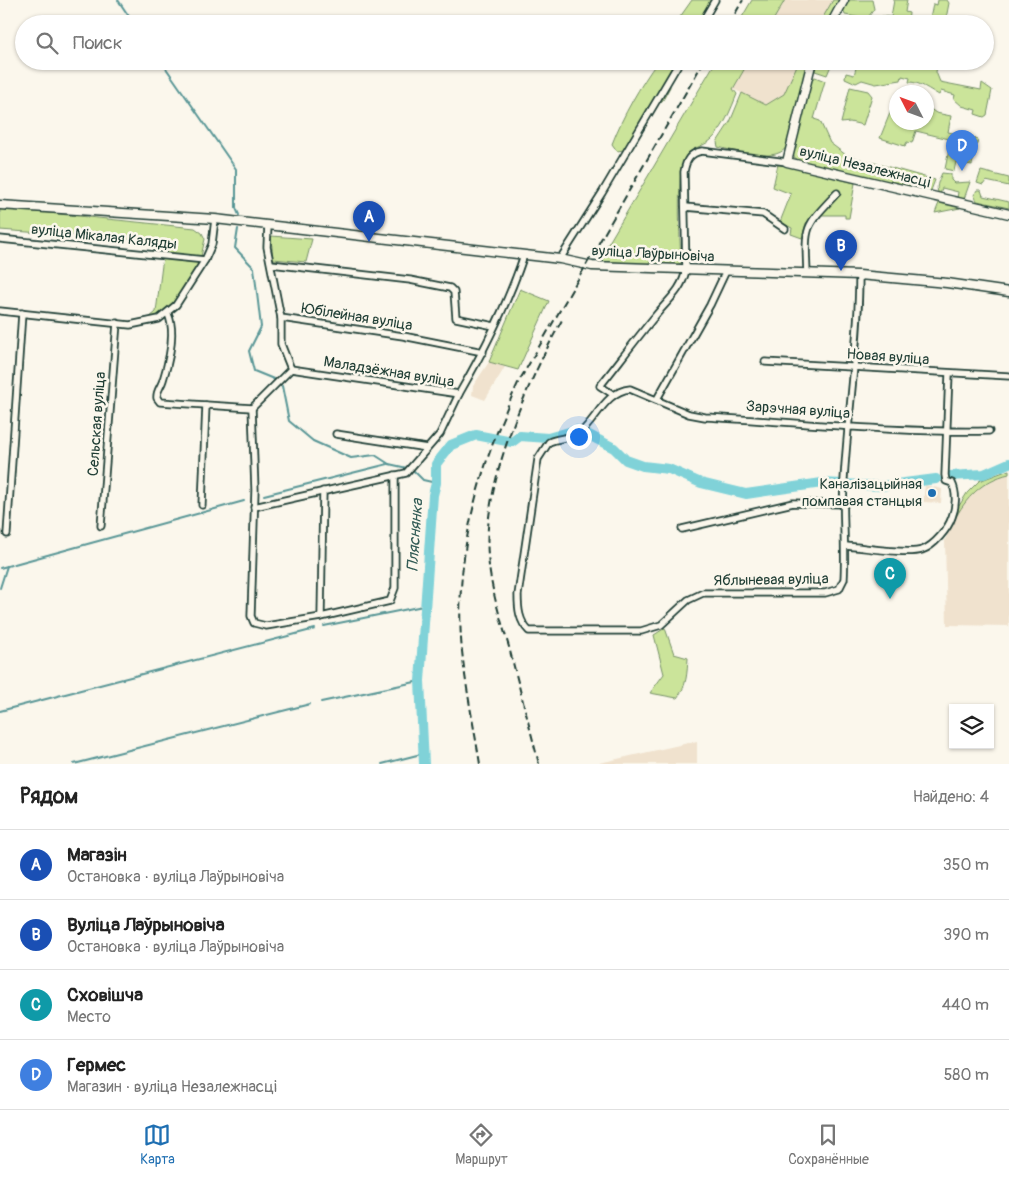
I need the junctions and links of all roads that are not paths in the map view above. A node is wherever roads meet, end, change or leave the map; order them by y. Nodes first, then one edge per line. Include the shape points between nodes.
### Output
1 (715, 0) edge
2 (844, 0) edge
3 (707, 15) edge
4 (836, 15) edge
5 (675, 70) edge
6 (810, 70) edge
7 (787, 162) junction
8 (837, 193) dead end
9 (0, 205) edge
10 (685, 207) junction
11 (1009, 214) edge
12 (215, 219) junction
13 (268, 225) junction
14 (785, 229) dead end
15 (0, 239) edge
16 (524, 255) junction
17 (560, 259) junction
18 (205, 260) junction
19 (271, 264) junction
20 (686, 270) junction
21 (726, 271) junction
22 (807, 273) junction
23 (859, 275) junction
24 (1009, 292) edge
25 (0, 311) edge
26 (22, 313) junction
27 (168, 314) junction
28 (281, 318) junction
29 (117, 323) junction
30 (494, 326) junction
31 (484, 352) junction
32 (765, 362) dead end
33 (855, 367) junction
34 (291, 369) junction
35 (949, 374) junction
36 (1009, 376) edge
37 (459, 394) junction
38 (614, 396) junction
39 (657, 399) junction
40 (206, 405) junction
41 (252, 408) junction
42 (850, 425) junction
43 (988, 431) dead end
44 (947, 432) junction
45 (336, 434) dead end
46 (427, 448) junction
47 (395, 475) junction
48 (323, 491) junction
49 (844, 504) junction
50 (202, 505) dead end
51 (254, 507) junction
52 (101, 526) dead end
53 (682, 529) dead end
54 (7, 534) dead end
55 (845, 546) junction
56 (321, 617) junction

1 - 3 street
2 - 4 main road
5 - 17 street
6 - 7 main road, вуліца Незалежнасці
7 - 10 street via 695,152 685,166
7 - 11 main road, вуліца Незалежнасці
8 - 22 street via 809,224 806,232
9 - 12 main road, вуліца Лаўрыновіча
10 - 14 street via 763,214
10 - 20 street
12 - 13 main road, вуліца Лаўрыновіча
12 - 18 street via 212,244
13 - 16 main road, вуліца Лаўрыновіча
13 - 19 street, Юбілейная вуліца via 267,248
15 - 18 street, вуліца Мікалая Каляды
16 - 17 main road, вуліца Лаўрыновіча
16 - 30 street via 513,290
17 - 20 main road, вуліца Лаўрыновіча via 592,266
18 - 27 street
19 - 28 street, Юбілейная вуліца
19 - 30 street via 410,280 450,288 454,292 456,318
20 - 21 main road, вуліца Лаўрыновіча
20 - 38 street via 680,288 600,386
21 - 22 main road, вуліца Лаўрыновіча
21 - 39 street
22 - 23 main road, вуліца Лаўрыновіча
23 - 24 main road, вуліца Лаўрыновіча
23 - 33 street, Яблыневая вуліца
25 - 26 street
26 - 29 street
26 - 54 street
27 - 29 street via 146,323
27 - 40 street via 173,329 157,398 163,403
28 - 31 street, Юбілейная вуліца
28 - 34 street via 281,344
29 - 52 street, Сельская вуліца
30 - 31 street
31 - 37 street
32 - 33 street, Новая вуліца
33 - 35 street, Новая вуліца
33 - 42 street, Яблыневая вуліца
34 - 37 street, Маладзёжная вуліца
34 - 41 street
35 - 36 street, Новая вуліца
35 - 44 street
37 - 46 street, Маладзёжная вуліца via 440,434
38 - 39 street, Зарэчная вуліца via 623,389 630,389
38 - 55 street, Яблыневая вуліца via 578,434 557,438 544,447 537,465 518,595 519,613 529,631 641,631 661,625 699,594 833,592 844,580
39 - 42 street, Зарэчная вуліца via 698,416
40 - 41 street
40 - 50 street
41 - 51 street
42 - 44 street, Зарэчная вуліца
42 - 49 street, Яблыневая вуліца
43 - 44 street, Зарэчная вуліца
44 - 55 street via 945,475 946,481 954,487 955,508 949,523 930,545 923,550 912,551
45 - 46 street
46 - 47 street, Маладзёжная вуліца via 406,473
47 - 48 street
47 - 56 street via 395,588 390,601
48 - 51 street
48 - 56 street
49 - 53 street via 793,503
49 - 55 street, Яблыневая вуліца
51 - 56 street via 254,623 266,626

